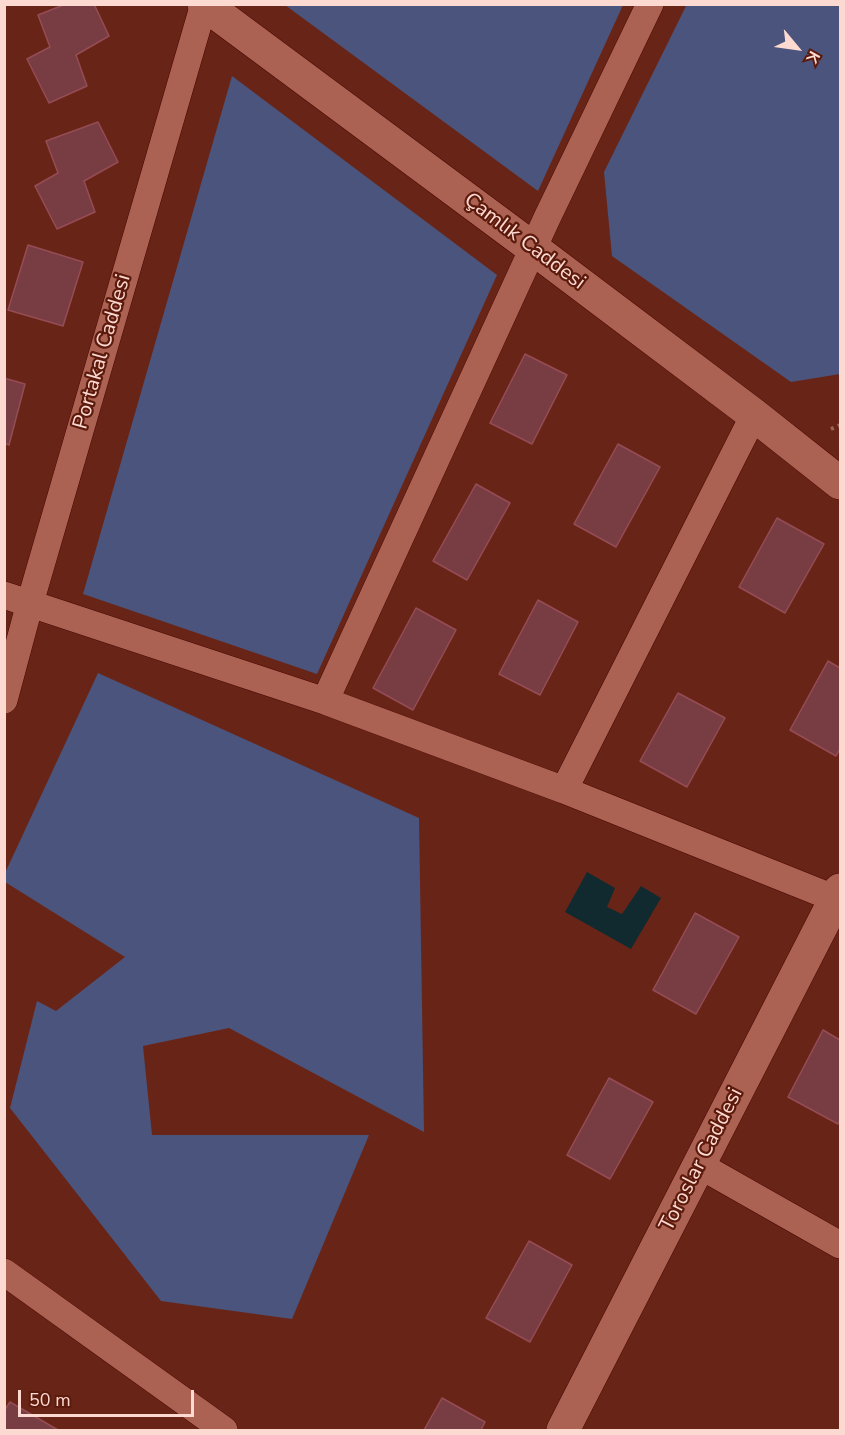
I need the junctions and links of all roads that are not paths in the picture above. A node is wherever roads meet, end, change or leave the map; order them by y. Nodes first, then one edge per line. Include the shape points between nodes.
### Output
1 (650, 4) edge
2 (204, 5) edge
3 (534, 249) junction
4 (754, 415) junction
5 (840, 483) edge
6 (17, 599) edge
7 (4, 700) edge
8 (325, 701) junction
9 (564, 790) junction
10 (838, 894) edge
11 (699, 1166) junction
12 (840, 1245) edge
13 (4, 1272) edge
14 (225, 1431) edge
15 (563, 1431) edge

1 - 3 street
2 - 3 street, Çamlık Caddesi
2 - 6 street, Portakal Caddesi
3 - 4 street, Çamlık Caddesi
3 - 8 street
4 - 5 street, Çamlık Caddesi
4 - 9 street
6 - 7 street, Portakal Caddesi
6 - 8 street
8 - 9 street
9 - 10 street
10 - 11 street, Toroslar Caddesi
11 - 12 street
11 - 15 street, Toroslar Caddesi
13 - 14 street

